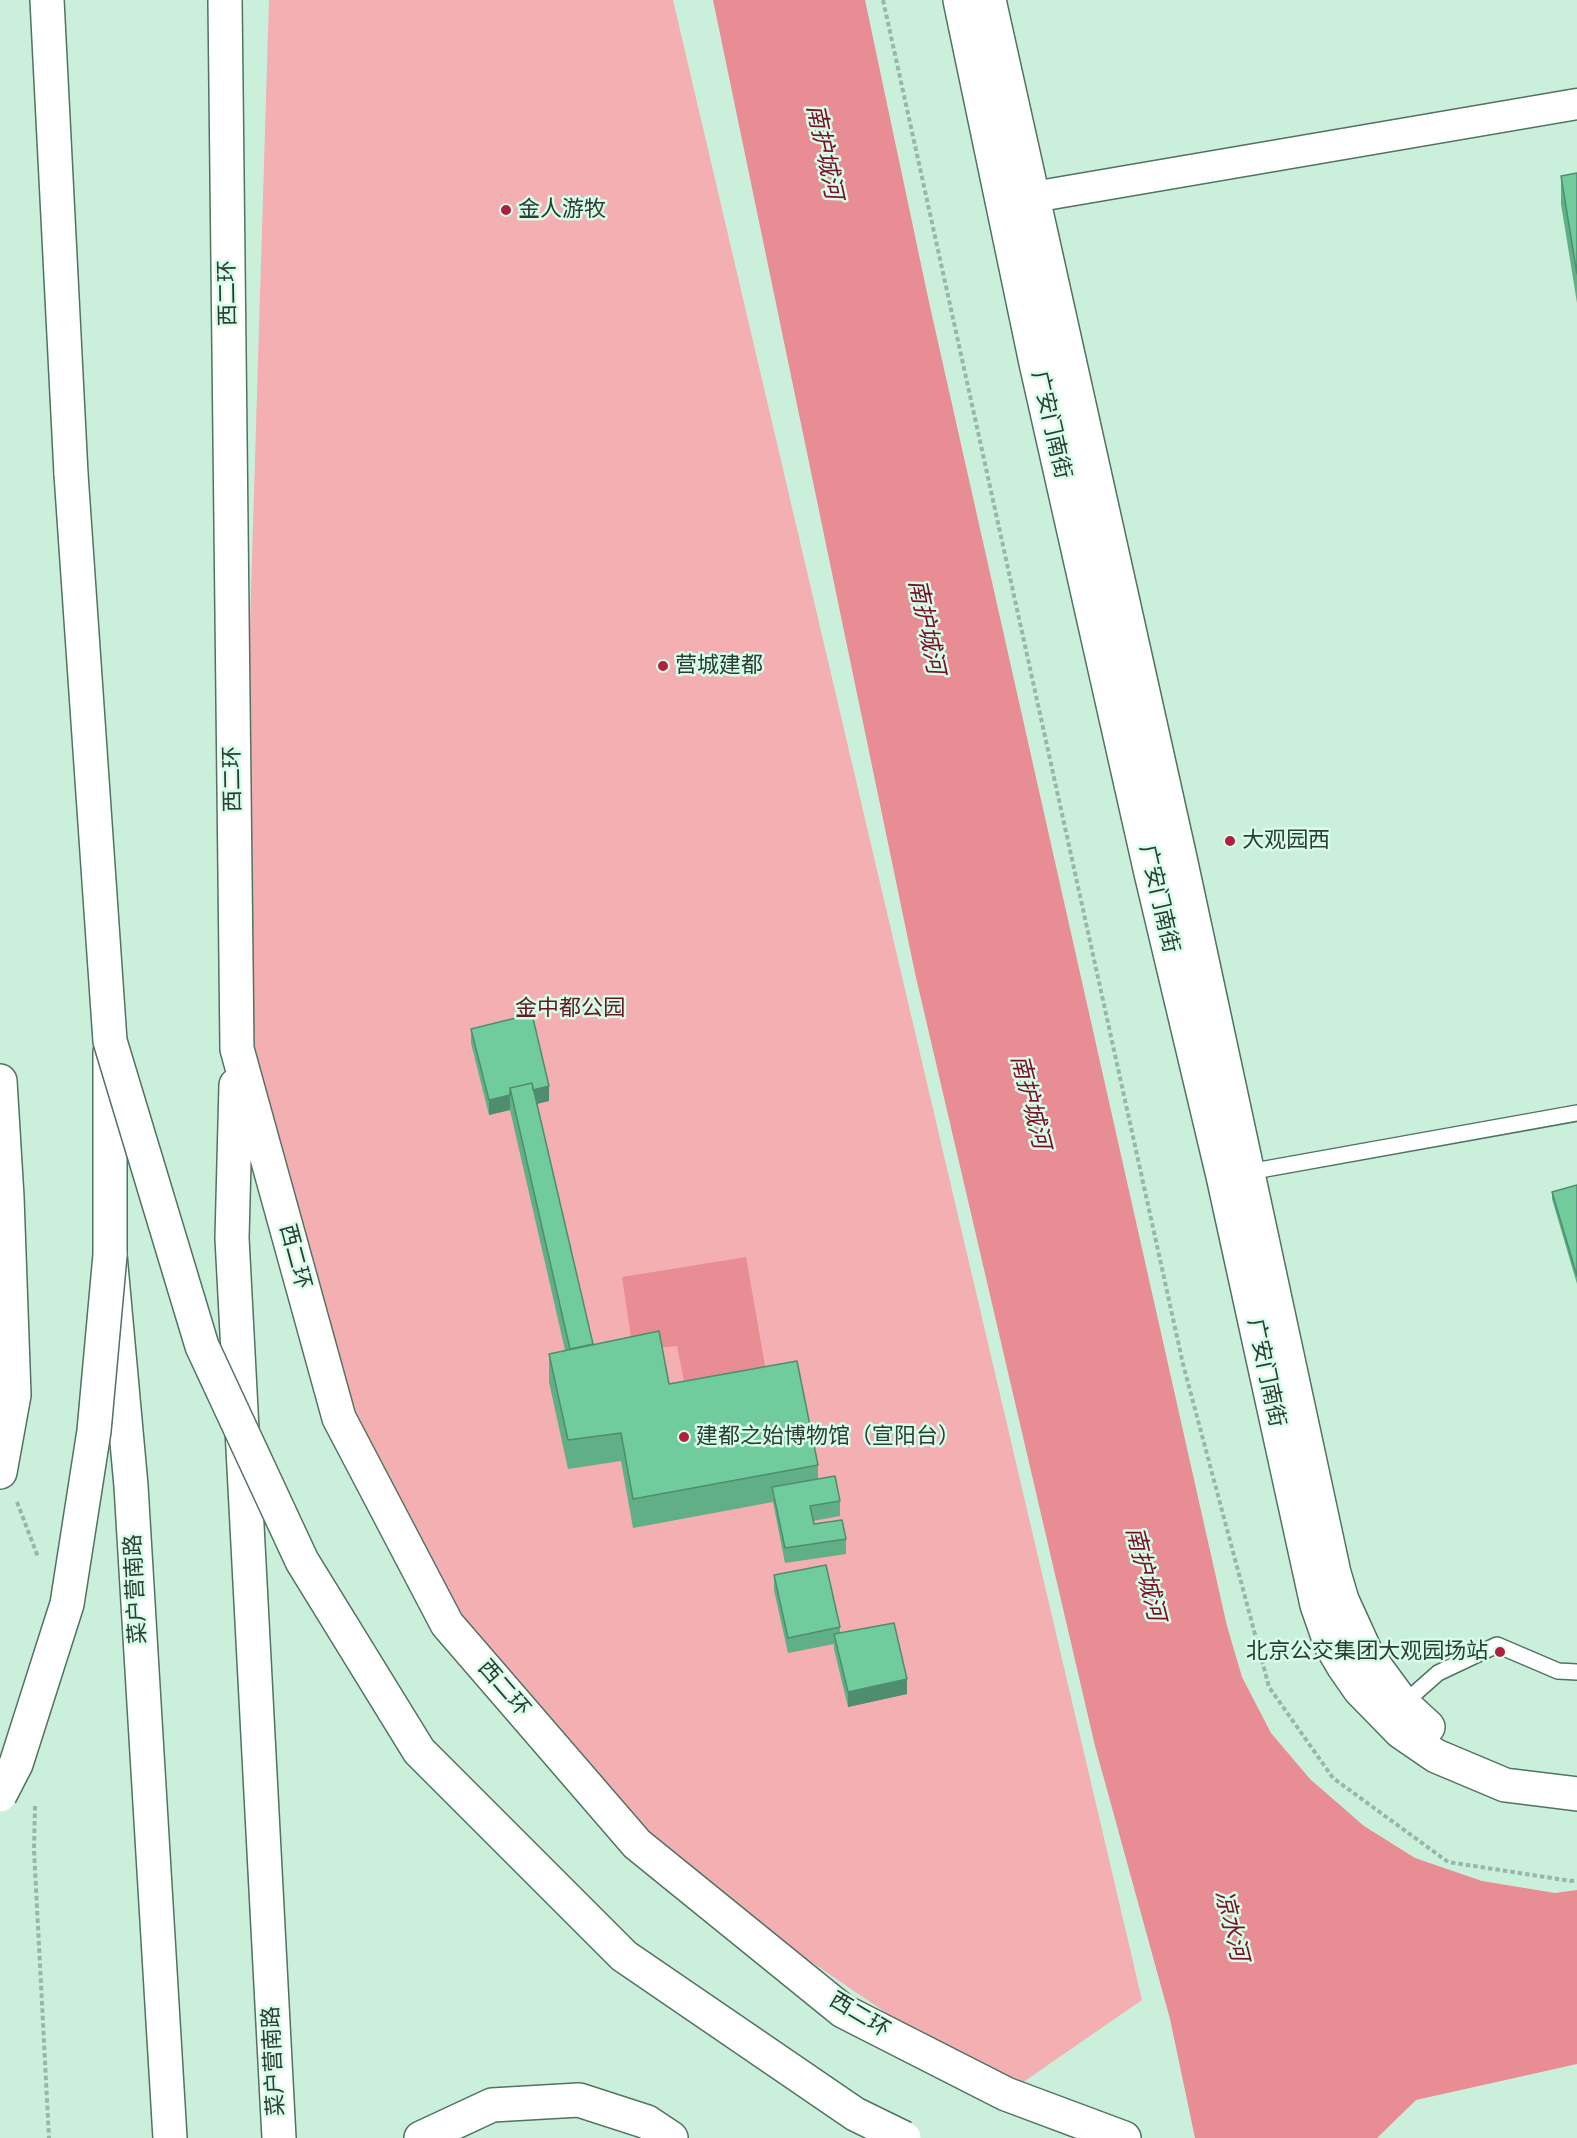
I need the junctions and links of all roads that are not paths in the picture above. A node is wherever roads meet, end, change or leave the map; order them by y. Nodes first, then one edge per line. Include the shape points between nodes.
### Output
1 (47, 0) edge
2 (225, 0) edge
3 (960, 0) edge
4 (989, 0) edge
5 (1577, 104) edge
6 (1017, 200) junction
7 (110, 1041) junction
8 (237, 1049) junction
9 (0, 1081) edge
10 (1577, 1113) edge
11 (1234, 1174) junction
12 (110, 1255) junction
13 (1, 1468) edge
14 (1577, 1672) edge
15 (1403, 1704) junction
16 (1440, 1748) junction
17 (1577, 1777) edge
18 (1577, 1794) edge
19 (0, 1795) edge
20 (170, 2138) edge
21 (279, 2138) edge
22 (421, 2138) edge
23 (671, 2138) edge
24 (904, 2138) edge
25 (1124, 2138) edge

1 - 7 main road, bridge via 71,474
2 - 8 main road, 西二环
3 - 6 main road, 广安门南街
4 - 6 main road, 广安门南街
5 - 6 street
6 - 11 main road, 广安门南街 via 1149,862
7 - 12 main road, 菜户营南路, bridge
7 - 24 main road, bridge via 202,1346 302,1561 419,1751 624,1956 855,2114
8 - 21 main road, 菜户营南路 via 232,1238
8 - 25 main road, 西二环 via 339,1418 447,1624 637,1844 843,2011 1006,2094
9 - 13 main road via 14,1395
10 - 11 lane
11 - 15 main road, 广安门南街 via 1341,1600 1367,1655
11 - 16 main road, 广安门南街 via 1311,1584 1331,1644 1360,1690 1401,1732
12 - 19 main road, bridge via 94,1431 67,1604 16,1764
12 - 20 main road, 菜户营南路, bridge via 131,1486
14 - 15 lane via 1558,1671 1497,1645 1438,1673
15 - 16 main road, 广安门南街
16 - 17 main road via 1510,1769
16 - 18 main road via 1505,1785
22 - 23 main road via 492,2105 579,2100 647,2121

